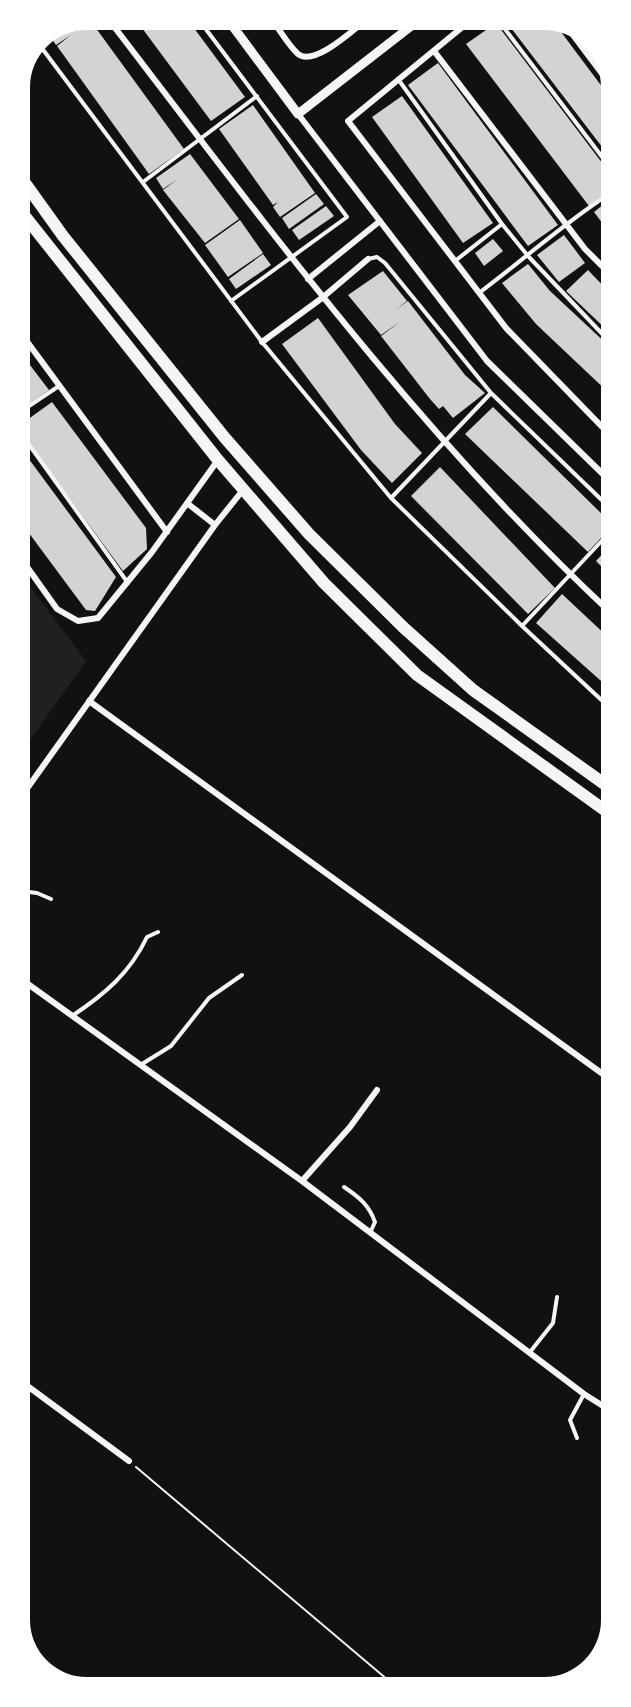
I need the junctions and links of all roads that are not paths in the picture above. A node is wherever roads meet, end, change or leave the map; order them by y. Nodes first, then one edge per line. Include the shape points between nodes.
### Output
1 (117, 30) edge
2 (207, 30) edge
3 (235, 30) edge
4 (280, 30) edge
5 (354, 30) edge
6 (405, 30) edge
7 (459, 30) edge
8 (506, 30) edge
9 (578, 42) edge
10 (44, 50) edge
11 (434, 51) junction
12 (595, 64) edge
13 (398, 78) junction
14 (257, 96) junction
15 (298, 114) junction
16 (201, 139) junction
17 (601, 155) edge
18 (143, 182) junction
19 (30, 190) edge
20 (601, 199) edge
21 (380, 221) junction
22 (30, 223) edge
23 (565, 223) junction
24 (502, 224) junction
25 (528, 256) junction
26 (292, 258) junction
27 (368, 259) joint
28 (454, 261) junction
29 (601, 265) edge
30 (308, 279) junction
31 (478, 294) junction
32 (322, 298) junction
33 (231, 301) junction
34 (601, 334) edge
35 (262, 342) junction
36 (30, 346) edge
37 (59, 386) junction
38 (491, 393) junction
39 (30, 405) edge
40 (601, 426) edge
41 (444, 443) junction
42 (30, 446) edge
43 (218, 460) junction
44 (601, 472) edge
45 (243, 490) junction
46 (391, 498) junction
47 (601, 499) edge
48 (187, 503) junction
49 (215, 525) junction
50 (167, 532) junction
51 (601, 542) edge
52 (30, 571) edge
53 (570, 575) junction
54 (128, 583) junction
55 (601, 604) edge
56 (522, 626) junction
57 (601, 700) edge
58 (89, 701) junction
59 (601, 782) edge
60 (30, 784) edge
61 (601, 808) edge
62 (30, 893) edge
63 (51, 899) dead end
64 (158, 932) dead end
65 (242, 975) dead end
66 (30, 986) edge
67 (72, 1016) junction
68 (142, 1064) junction
69 (601, 1071) edge
70 (377, 1090) dead end
71 (302, 1181) junction
72 (344, 1187) dead end
73 (370, 1234) junction
74 (557, 1297) dead end
75 (530, 1352) junction
76 (30, 1389) edge
77 (584, 1394) junction
78 (601, 1405) edge
79 (576, 1438) dead end
80 (129, 1461) road end

1 - 16 street
2 - 14 lane
3 - 15 street
4 - 5 street via 305,58 317,56
6 - 15 street
7 - 11 street
8 - 17 lane
9 - 12 street
10 - 18 lane
11 - 13 street
11 - 23 street
13 - 24 lane
13 - 28 street via 348,121
14 - 16 lane
14 - 26 lane via 347,217
15 - 21 street
16 - 18 lane
16 - 26 street
18 - 33 lane
19 - 59 highway via 225,438 309,534 473,690
20 - 23 lane
21 - 30 street
21 - 44 street via 487,361
22 - 43 highway
23 - 25 lane
23 - 29 street
24 - 25 lane
24 - 28 lane
25 - 31 lane
25 - 34 lane
26 - 30 street
26 - 33 lane
27 - 32 street
27 - 38 lane via 377,257 385,263
28 - 31 street
30 - 32 street
31 - 40 street
32 - 35 street
32 - 41 street
33 - 35 lane
35 - 46 lane
36 - 37 street
37 - 39 lane
37 - 50 street
38 - 41 lane
38 - 47 lane
41 - 46 lane
41 - 53 street
42 - 54 lane
43 - 45 highway
43 - 48 street
45 - 49 street
45 - 61 highway via 324,583 417,675
46 - 56 lane
48 - 49 street
48 - 50 street
49 - 58 street
50 - 54 street
51 - 53 lane
52 - 54 street via 57,609 78,621 98,618
53 - 55 street
53 - 56 lane
56 - 57 lane
58 - 60 street
58 - 69 street
62 - 63 lane
64 - 67 lane via 147,937 139,954 111,988
65 - 68 lane via 209,998 171,1046
66 - 67 street
67 - 68 street
68 - 71 street
70 - 71 street
71 - 73 street
72 - 73 lane via 364,1201 372,1213 375,1222
73 - 75 street
74 - 75 lane via 553,1323
75 - 77 street
76 - 80 street
77 - 78 street
77 - 79 lane via 570,1420

